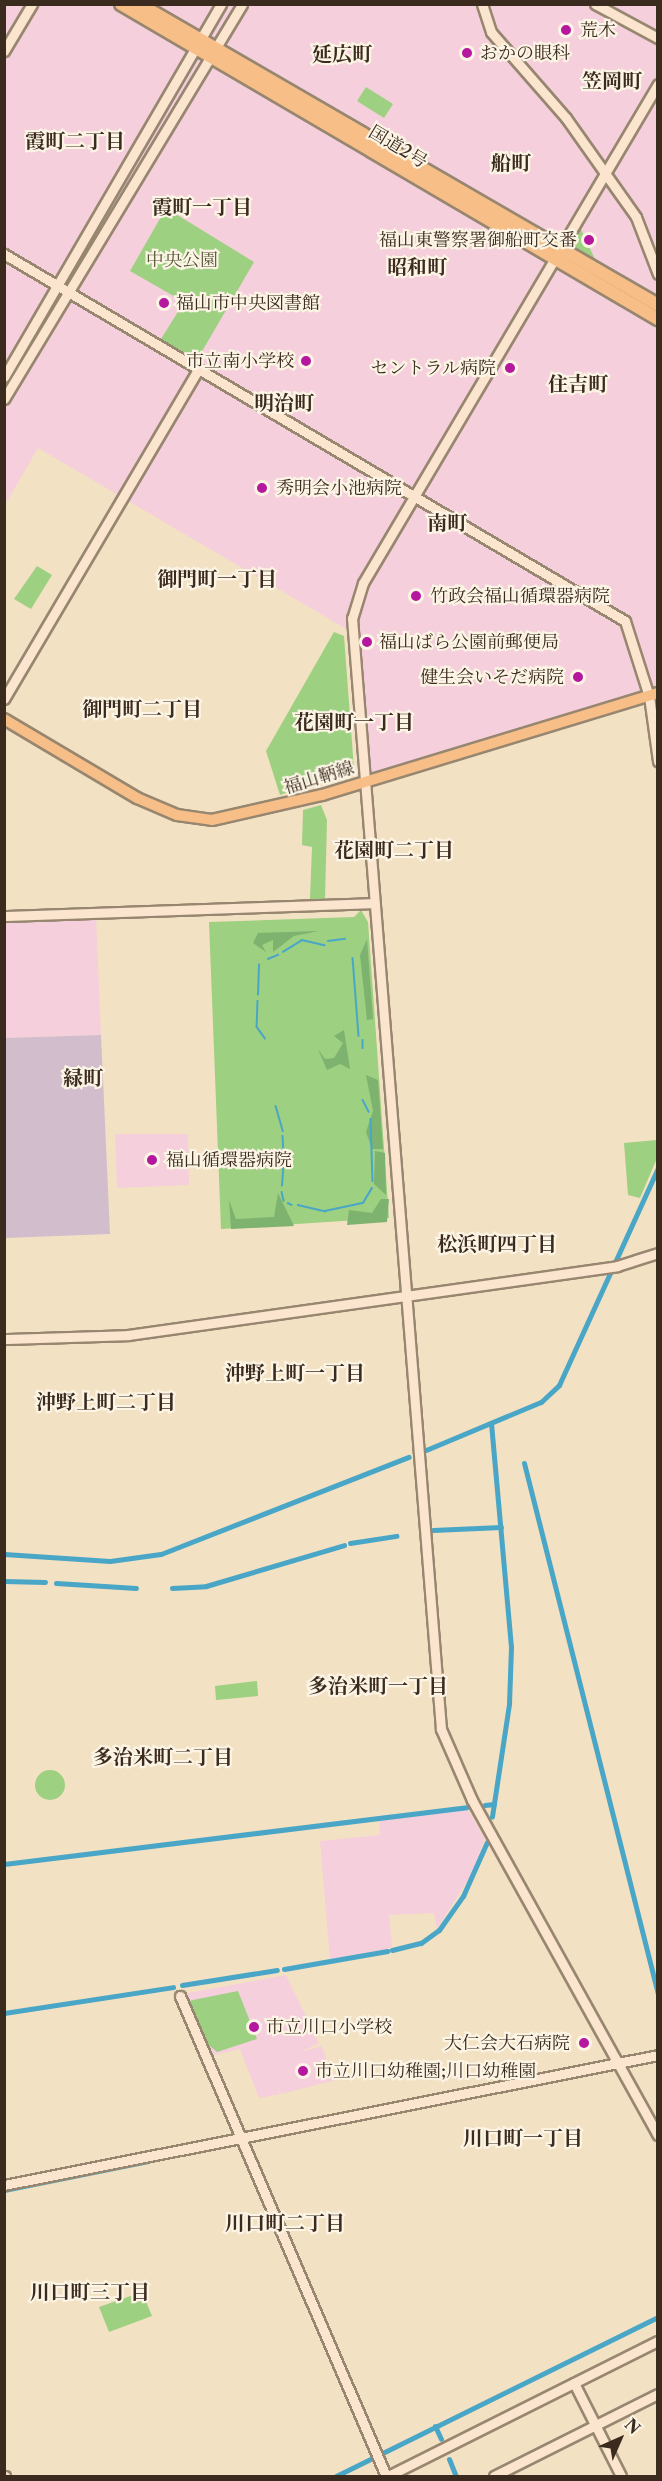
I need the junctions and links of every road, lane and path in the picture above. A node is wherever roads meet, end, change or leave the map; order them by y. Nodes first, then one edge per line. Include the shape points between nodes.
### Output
1 (32, 4) edge
2 (121, 4) edge
3 (139, 4) edge
4 (221, 4) edge
5 (242, 4) edge
6 (482, 4) edge
7 (596, 4) edge
8 (657, 38) edge
9 (200, 45) junction
10 (4, 51) edge
11 (213, 53) junction
12 (657, 84) edge
13 (605, 172) junction
14 (4, 254) edge
15 (555, 256) junction
16 (657, 274) edge
17 (58, 288) junction
18 (70, 294) junction
19 (657, 305) edge
20 (657, 320) edge
21 (198, 370) junction
22 (4, 377) edge
23 (4, 399) edge
24 (413, 497) junction
25 (653, 695) edge
26 (4, 699) edge
27 (4, 719) edge
28 (657, 760) edge
29 (365, 781) junction
30 (372, 903) junction
31 (4, 916) edge
32 (657, 1253) edge
33 (405, 1292) junction
34 (4, 1339) edge
35 (180, 1996) dead end
36 (657, 2055) edge
37 (617, 2063) junction
38 (657, 2135) edge
39 (240, 2138) junction
40 (4, 2185) edge
41 (657, 2340) edge
42 (574, 2383) junction
43 (657, 2394) edge
44 (596, 2426) junction
45 (387, 2476) edge
46 (494, 2476) edge
47 (621, 2476) edge

1 - 10 street
2 - 9 highway, 国道2号
3 - 9 highway, 国道2号
4 - 9 street
5 - 11 street
6 - 13 street via 491,32
7 - 8 street
9 - 11 highway, 国道2号
9 - 17 street
11 - 15 highway, 国道2号
11 - 18 street
12 - 13 street
13 - 15 street
13 - 16 street via 636,217
14 - 17 street
15 - 19 highway, 国道2号
15 - 20 highway, 国道2号
15 - 24 street
17 - 18 street
17 - 22 street
18 - 21 street
18 - 23 street
21 - 24 street
21 - 26 street
24 - 25 street via 625,621
24 - 29 street via 353,608
25 - 28 street
25 - 29 main road, 福山鞆線
27 - 29 main road, 福山鞆線 via 137,798 195,819 252,814
29 - 30 street
30 - 31 street
30 - 33 street
32 - 33 street via 617,1266
33 - 34 street via 128,1335
33 - 37 street via 441,1729 467,1790
35 - 39 street
36 - 37 street
37 - 38 street
37 - 39 street
39 - 40 street
39 - 45 street
41 - 42 street
42 - 44 street
42 - 45 street
43 - 44 street
44 - 46 street
44 - 47 street

